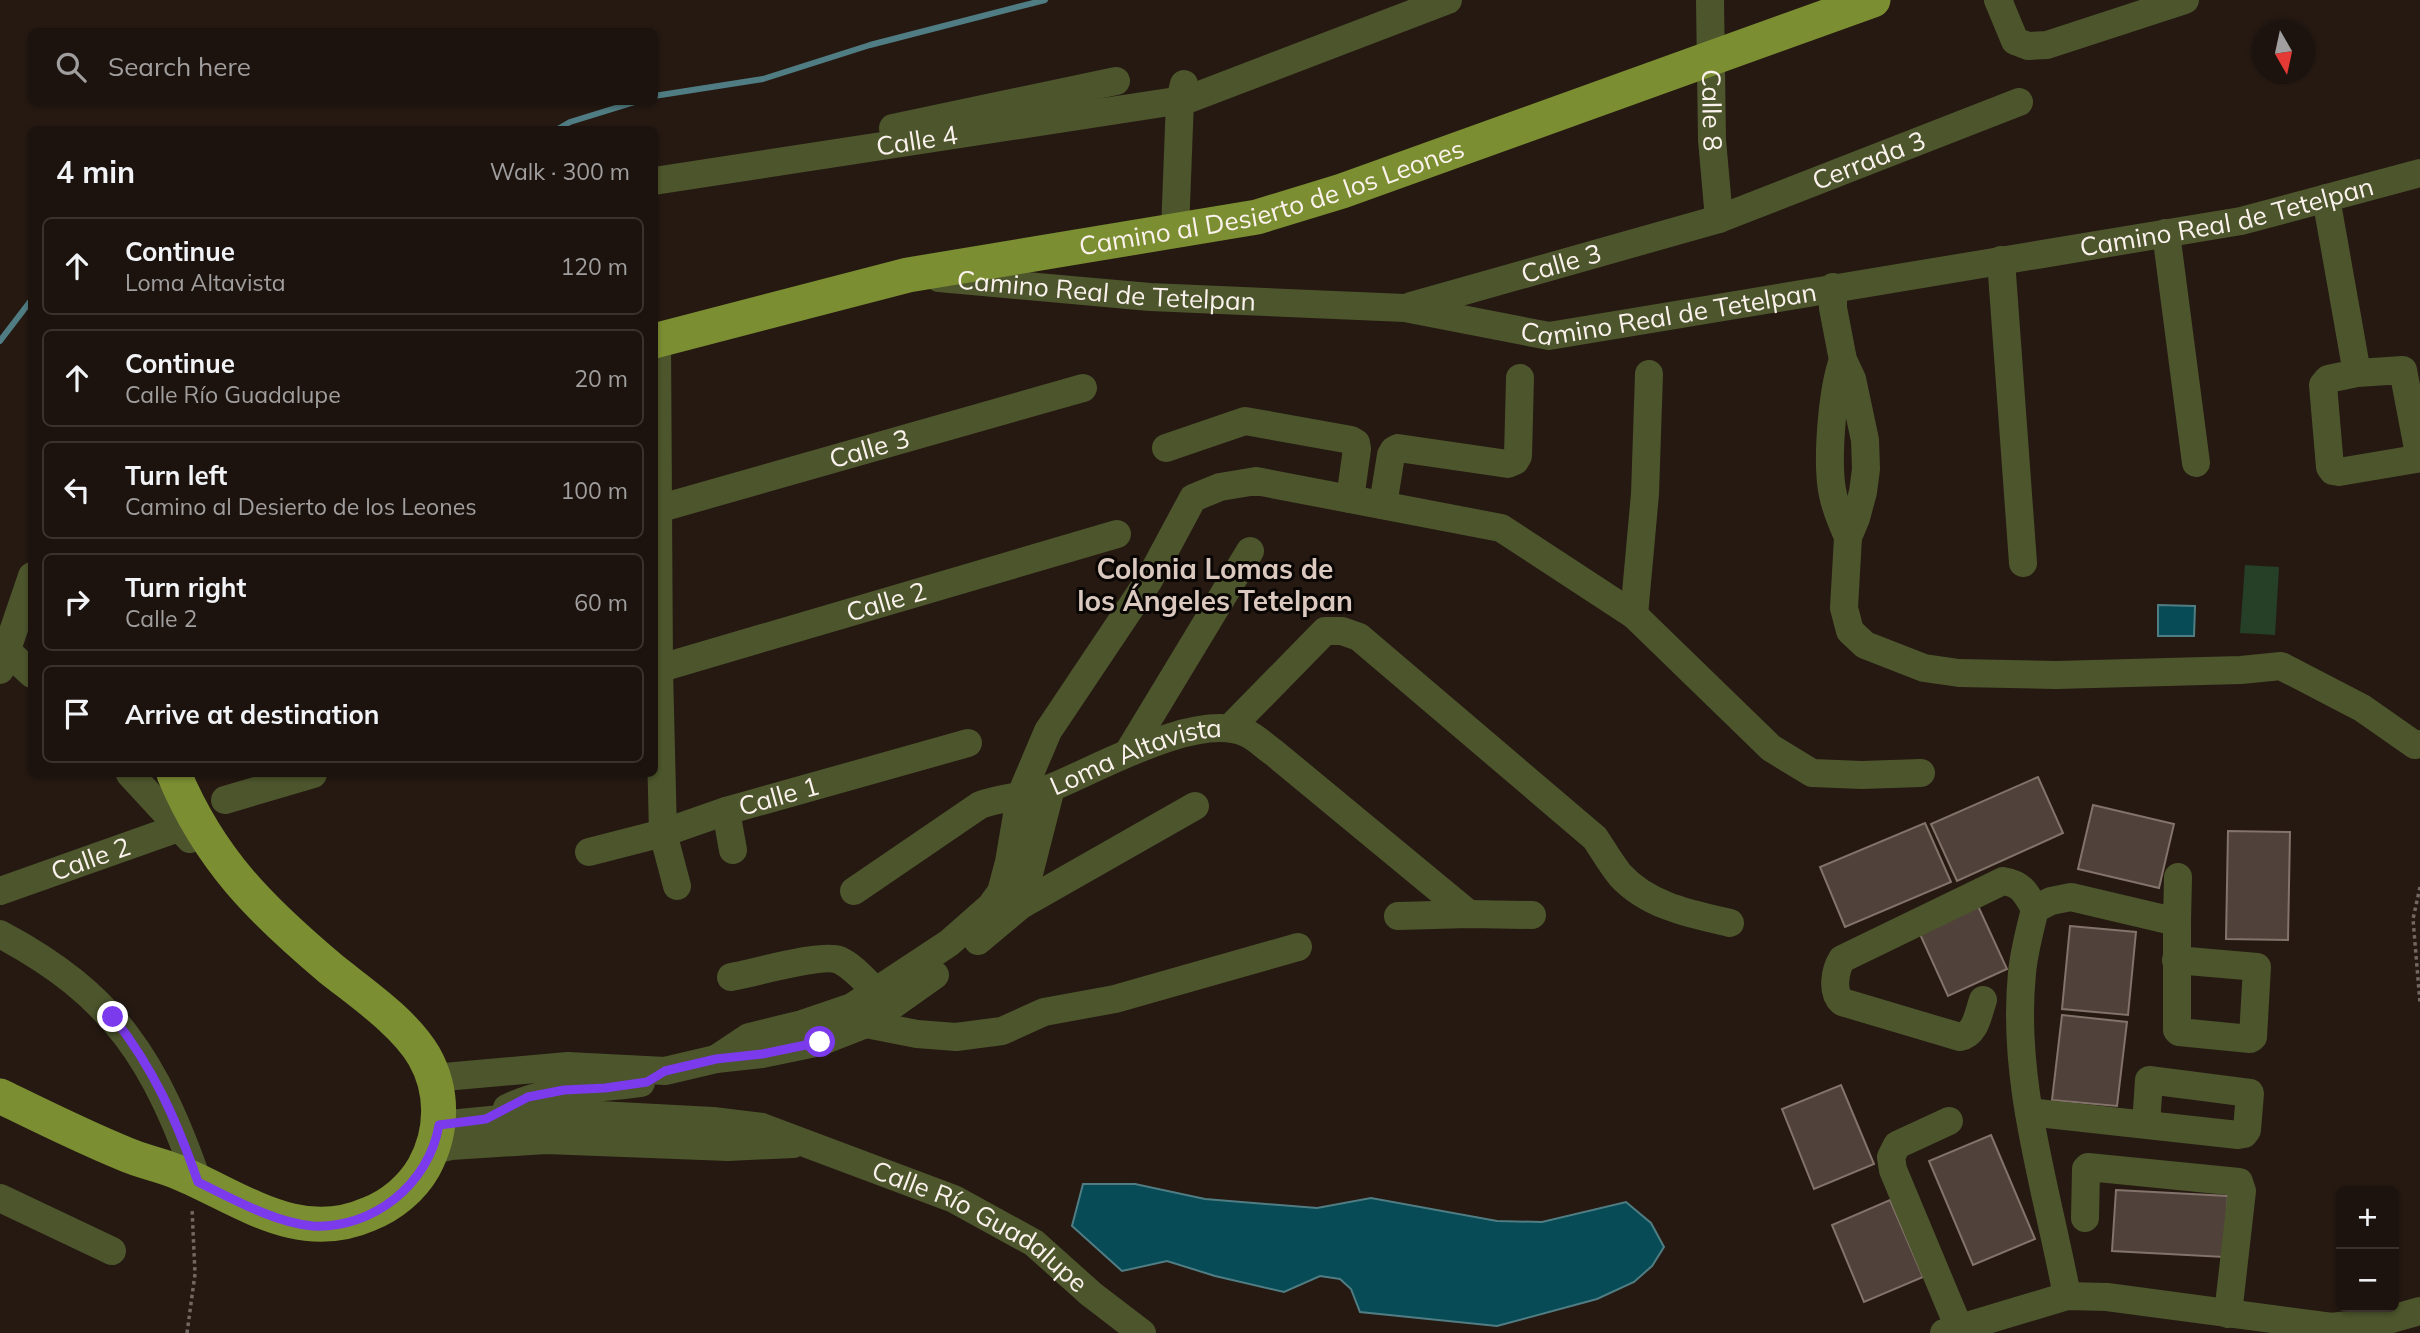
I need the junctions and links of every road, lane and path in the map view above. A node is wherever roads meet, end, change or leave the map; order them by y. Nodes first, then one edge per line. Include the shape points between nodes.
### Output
1 (1397, 0) edge
2 (1448, 0) edge
3 (1710, 0) edge
4 (1873, 0) edge
5 (1998, 0) edge
6 (2185, 0) edge
7 (1709, 59) junction
8 (1116, 81) dead end
9 (1180, 100) junction
10 (2019, 102) dead end
11 (777, 161) junction
12 (2420, 173) edge
13 (658, 180) edge
14 (2326, 198) junction
15 (1718, 219) junction
16 (1175, 232) junction
17 (2166, 233) junction
18 (2001, 260) junction
19 (908, 275) junction
20 (1833, 288) junction
21 (1405, 308) junction
22 (658, 339) edge
23 (1843, 360) junction
24 (2357, 373) dead end
25 (1649, 374) dead end
26 (1520, 378) dead end
27 (1083, 388) dead end
28 (1166, 448) dead end
29 (1831, 449) junction
30 (1866, 449) junction
31 (2196, 463) dead end
32 (1350, 499) junction
33 (1383, 506) junction
34 (658, 509) edge
35 (1117, 534) dead end
36 (1848, 537) junction
37 (1250, 551) dead end
38 (2023, 563) dead end
39 (28, 588) edge
40 (1634, 615) junction
41 (3, 660) edge
42 (658, 669) edge
43 (28, 672) edge
44 (658, 696) edge
45 (1230, 728) junction
46 (968, 743) dead end
47 (2420, 744) edge
48 (1129, 751) junction
49 (1039, 753) junction
50 (1921, 773) dead end
51 (133, 777) edge
52 (175, 777) edge
53 (303, 777) edge
54 (1051, 788) junction
55 (1020, 797) junction
56 (225, 800) dead end
57 (1195, 806) dead end
58 (726, 811) junction
59 (181, 827) junction
60 (663, 833) junction
61 (733, 850) dead end
62 (589, 852) dead end
63 (224, 865) junction
64 (1426, 877) junction
65 (2178, 877) dead end
66 (677, 886) dead end
67 (2420, 887) edge
68 (0, 891) edge
69 (855, 891) dead end
70 (1021, 905) junction
71 (2035, 909) junction
72 (1469, 914) junction
73 (1532, 915) dead end
74 (2176, 922) junction
75 (1730, 923) dead end
76 (0, 934) edge
77 (1298, 947) dead end
78 (2176, 960) dead end
79 (731, 977) dead end
80 (877, 992) junction
81 (1983, 1000) dead end
82 (2420, 1003) edge
83 (859, 1016) junction
84 (665, 1071) junction
85 (433, 1078) junction
86 (0, 1096) edge
87 (2029, 1112) junction
88 (486, 1119) junction
89 (1949, 1121) dead end
90 (2146, 1125) dead end
91 (436, 1138) junction
92 (805, 1143) junction
93 (195, 1195) junction
94 (0, 1198) edge
95 (2084, 1218) dead end
96 (112, 1251) dead end
97 (2067, 1296) junction
98 (2420, 1311) edge
99 (2228, 1314) junction
100 (1952, 1330) edge
101 (187, 1333) edge
102 (1142, 1333) edge

1 - 9 street via 1203,74 1184,83
2 - 9 street, Calle 4
3 - 7 street, Calle 8
4 - 7 main road, Camino al Desierto de los Leones
5 - 6 street via 2015,41 2028,46 2047,45
7 - 15 street, Calle 8
7 - 16 main road, Camino al Desierto de los Leones via 1342,191 1257,217
8 - 11 street via 798,147
9 - 11 street, Calle 4
9 - 16 street
10 - 15 street, Cerrada 3
11 - 13 street, Calle 4
12 - 14 street, Camino Real de Tetelpan
14 - 17 street, Camino Real de Tetelpan via 2241,221
14 - 24 street
15 - 21 street, Calle 3
16 - 19 main road, Camino al Desierto de los Leones
17 - 18 street, Camino Real de Tetelpan
17 - 31 street
18 - 20 street, Camino Real de Tetelpan
18 - 38 street
19 - 21 street, Camino Real de Tetelpan via 1150,297
19 - 22 main road, Camino al Desierto de los Leones
20 - 21 street, Camino Real de Tetelpan via 1549,337
20 - 23 street
23 - 29 street via 1837,376
23 - 30 street via 1853,379
25 - 40 street
26 - 33 street via 1515,461 1508,464 1398,448 1391,454
27 - 34 street, Calle 3
28 - 32 street via 1245,421 1351,440 1357,449
29 - 30 street
29 - 36 street via 1832,493
30 - 36 street via 1863,492
32 - 33 street
32 - 49 street via 1256,481 1220,487 1194,498 1149,580 1048,730
33 - 40 street via 1501,528
35 - 42 street, Calle 2
36 - 47 street via 1844,608 1850,631 1865,645 1924,668 2056,675 2281,667
37 - 48 street
39 - 41 street
40 - 50 street via 1771,748 1812,773
41 - 43 street
44 - 60 street
45 - 48 street, Loma Altavista via 1200,730
45 - 64 street, Loma Altavista via 1247,733 1272,752
45 - 75 street via 1325,631 1359,637 1595,838 1621,876 1649,897 1679,911
46 - 58 street, Calle 1
48 - 54 street, Loma Altavista
49 - 54 street
49 - 55 street
51 - 59 street
52 - 63 main road via 189,810
53 - 56 street
54 - 55 street
54 - 70 street, Loma Altavista
55 - 69 street via 980,805
55 - 80 street via 1009,862 991,906 949,943
57 - 70 street
58 - 60 street, Calle 1
58 - 61 street
59 - 63 street via 196,848
59 - 68 street, Calle 2
60 - 62 street, Calle 1
60 - 66 street
63 - 85 main road via 267,912 410,1038
64 - 72 street, Loma Altavista
64 - 72 street via 1398,916
65 - 74 street
67 - 82 path via 2413,919
70 - 83 street via 961,956
71 - 74 street via 2071,897
71 - 81 street via 2023,888 2003,881 1842,959 1837,967 1836,991 1842,1002 1960,1037 1972,1031
71 - 87 street via 2022,971 2019,1022
72 - 73 street
74 - 78 street
76 - 93 street via 83,988 137,1048 181,1134
77 - 83 street via 1115,999 1044,1012 1002,1031 956,1037 917,1034
79 - 80 street via 832,958 842,961
80 - 83 street
83 - 84 street via 749,1037 716,1059
84 - 85 street via 568,1066
84 - 88 street via 647,1082 528,1097
85 - 91 main road
86 - 93 main road via 125,1155 181,1173
87 - 90 street
87 - 97 street
88 - 91 street, Calle Río Guadalupe
88 - 92 street, Calle Río Guadalupe via 561,1113 713,1121 762,1127
89 - 100 street via 1897,1145 1891,1157
91 - 92 street, Calle Río Guadalupe via 473,1144 546,1140 728,1147
91 - 93 main road via 420,1173 404,1192 383,1209 355,1221 312,1226
92 - 102 street, Calle Río Guadalupe via 954,1199 1034,1243
93 - 101 path via 195,1274
94 - 96 street
95 - 99 street via 2088,1167 2239,1182 2242,1191
97 - 99 street
97 - 100 street
98 - 99 street via 2332,1327

